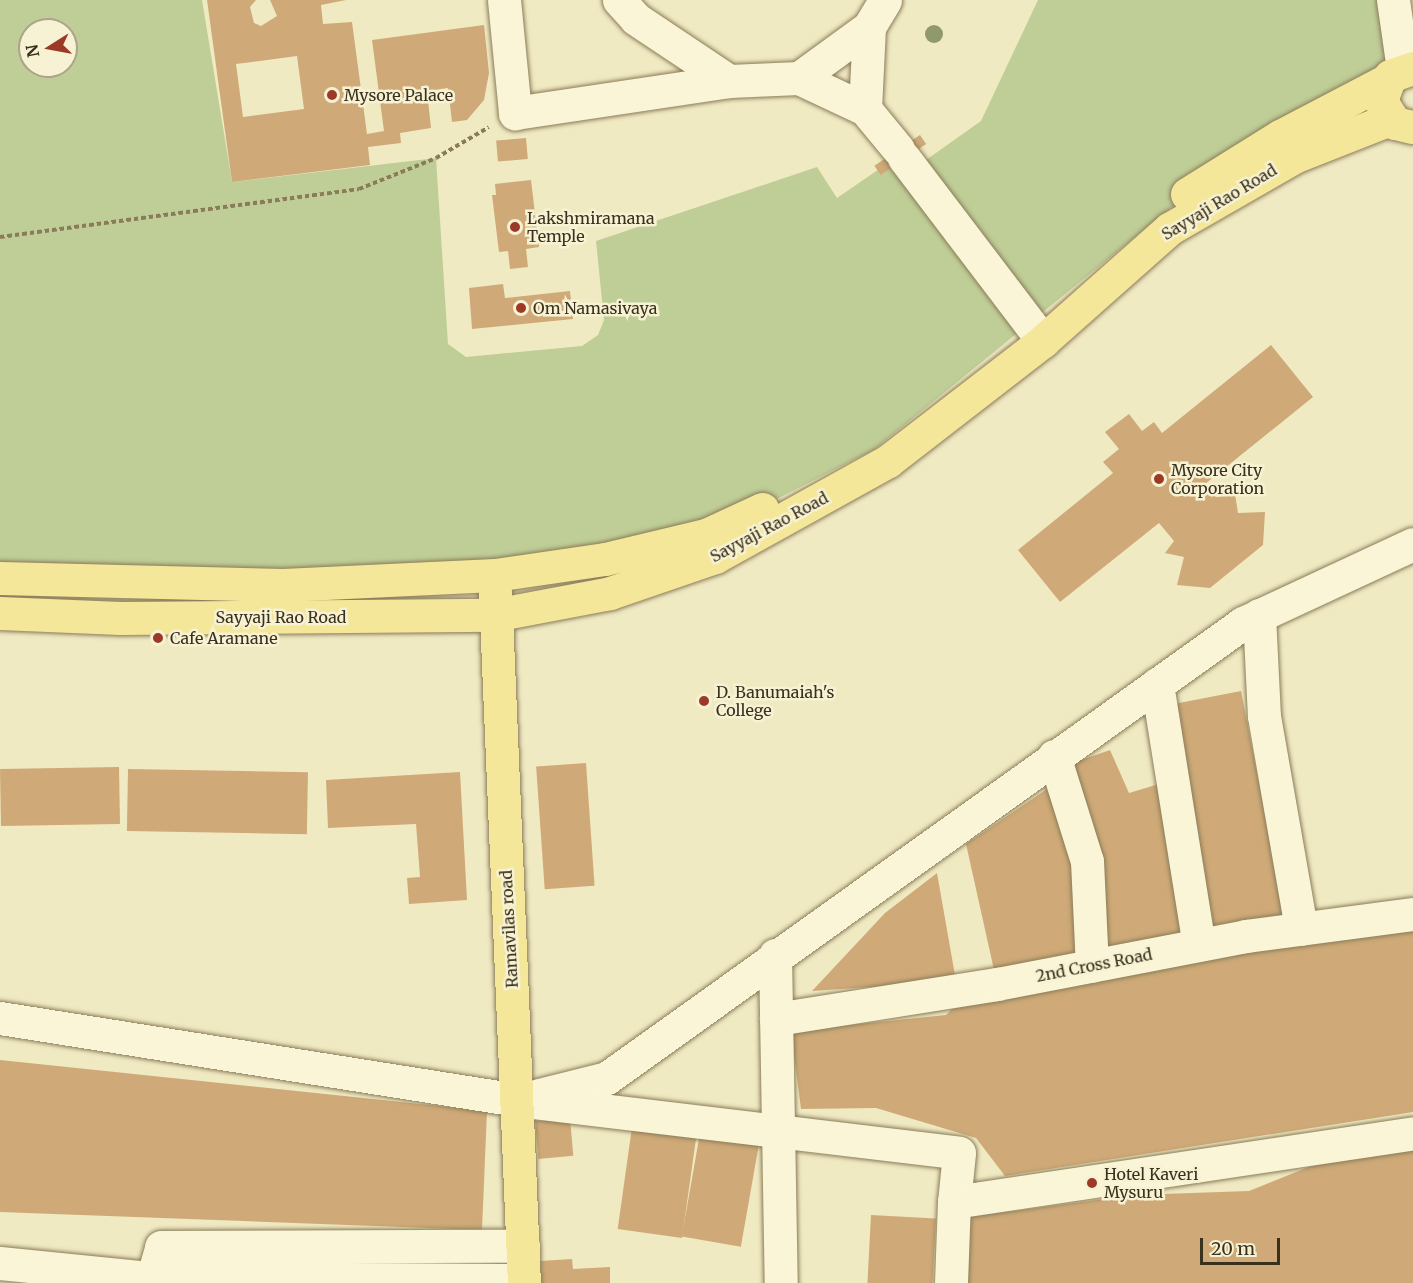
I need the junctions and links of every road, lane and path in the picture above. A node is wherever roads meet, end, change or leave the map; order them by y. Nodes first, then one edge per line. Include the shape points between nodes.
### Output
1 (504, 0) edge
2 (619, 0) edge
3 (1393, 0) edge
4 (877, 14) edge
5 (1401, 73) edge
6 (799, 78) junction
7 (729, 81) junction
8 (865, 109) junction
9 (515, 113) junction
10 (1407, 129) edge
11 (0, 237) edge
12 (1036, 333) junction
13 (1413, 544) edge
14 (495, 574) junction
15 (0, 578) edge
16 (0, 613) edge
17 (494, 615) junction
18 (1259, 615) junction
19 (1157, 684) junction
20 (1053, 756) junction
21 (1413, 914) edge
22 (1301, 929) junction
23 (1199, 945) junction
24 (775, 955) junction
25 (1092, 966) junction
26 (0, 1018) edge
27 (776, 1019) junction
28 (517, 1100) junction
29 (778, 1128) junction
30 (1413, 1133) edge
31 (954, 1202) junction
32 (523, 1246) junction
33 (0, 1263) edge
34 (151, 1280) edge
35 (524, 1281) edge
36 (781, 1283) edge
37 (951, 1283) edge

1 - 9 street
2 - 7 street via 636,19
3 - 5 street
4 - 6 street
4 - 8 street
5 - 10 main road via 1381,101
5 - 12 main road, Sayyaji Rao Road via 1280,136 1157,213
6 - 7 street
6 - 8 street
7 - 9 street
8 - 12 street
9 - 11 path via 436,158 359,189
10 - 12 main road, Sayyaji Rao Road via 1294,157 1169,229
12 - 14 main road, Sayyaji Rao Road via 875,449 800,491 706,535 605,559
12 - 17 main road, Sayyaji Rao Road via 888,461 715,557 610,593
13 - 18 street
14 - 15 main road, Sayyaji Rao Road via 283,585
14 - 17 main road, Ramavilas road
16 - 17 main road, Sayyaji Rao Road via 120,618
17 - 28 main road, Ramavilas road
18 - 19 street
18 - 22 street via 1264,716
19 - 20 street
19 - 23 street
20 - 24 street
20 - 25 street via 1087,861
21 - 22 street, 2nd Cross Road
22 - 23 street, 2nd Cross Road
23 - 25 street, 2nd Cross Road
24 - 27 street
24 - 28 street via 607,1078
25 - 27 street, 2nd Cross Road
26 - 28 street
27 - 29 street
28 - 29 street
28 - 32 main road, Ramavilas road
29 - 31 street via 959,1153
29 - 36 street
30 - 31 street
31 - 37 street
32 - 34 street via 161,1247
32 - 35 main road, Ramavilas road
33 - 34 street
34 - 35 street

